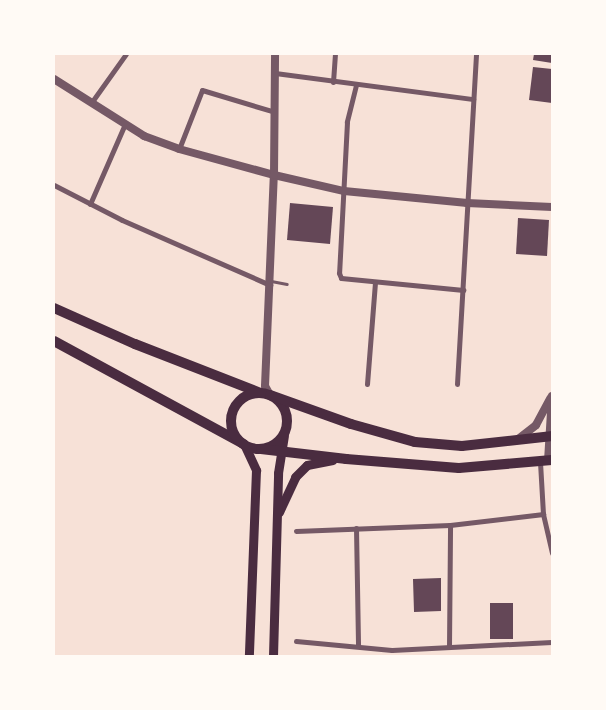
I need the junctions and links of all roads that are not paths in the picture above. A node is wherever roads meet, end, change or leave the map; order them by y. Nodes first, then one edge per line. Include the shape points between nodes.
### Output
1 (126, 54) edge
2 (275, 54) edge
3 (335, 54) edge
4 (476, 54) edge
5 (275, 73) junction
6 (54, 79) edge
7 (333, 82) junction
8 (356, 85) junction
9 (474, 99) junction
10 (91, 103) junction
11 (274, 112) junction
12 (126, 124) junction
13 (179, 149) junction
14 (274, 175) junction
15 (54, 184) edge
16 (344, 191) junction
17 (467, 202) junction
18 (90, 204) junction
19 (552, 207) edge
20 (375, 282) junction
21 (270, 283) junction
22 (287, 284) dead end
23 (463, 290) junction
24 (54, 308) edge
25 (54, 341) edge
26 (367, 384) dead end
27 (457, 384) dead end
28 (266, 394) junction
29 (552, 395) edge
30 (284, 435) junction
31 (551, 436) edge
32 (516, 441) junction
33 (244, 444) junction
34 (261, 449) junction
35 (281, 451) junction
36 (346, 459) junction
37 (547, 461) edge
38 (543, 514) junction
39 (276, 520) junction
40 (450, 525) junction
41 (356, 528) junction
42 (296, 531) dead end
43 (552, 553) edge
44 (296, 641) dead end
45 (552, 642) edge
46 (358, 646) junction
47 (449, 647) junction
48 (392, 650) junction
49 (250, 656) edge
50 (273, 656) edge
51 (392, 656) edge

1 - 10 street
2 - 5 street
3 - 7 street
4 - 9 street
5 - 7 street
5 - 11 street
6 - 10 street
7 - 8 street
8 - 9 street
8 - 16 street via 347,122
9 - 17 street
10 - 12 street
11 - 13 street via 202,90
11 - 14 street
12 - 13 street via 144,136
12 - 18 street
13 - 14 street
14 - 16 street
14 - 21 street
15 - 18 street
16 - 17 street
16 - 20 street via 339,273 341,278
17 - 19 street
17 - 23 street
18 - 21 street
20 - 23 street
20 - 26 street
21 - 22 lane
21 - 28 street
23 - 27 street
24 - 28 highway via 135,344
25 - 33 highway
28 - 30 highway via 284,408 287,416
28 - 32 highway via 415,442 462,446
28 - 33 highway via 243,398 233,412 233,430
29 - 31 street
29 - 32 street via 536,425
30 - 34 highway via 270,447
30 - 35 main road
31 - 32 highway
31 - 37 street
33 - 34 highway
33 - 49 main road via 256,470
34 - 35 highway
35 - 36 highway
35 - 39 main road
36 - 37 highway via 459,468
36 - 39 main road via 323,460 307,465 295,477
37 - 38 street
38 - 40 street
38 - 43 street
39 - 50 main road
40 - 41 street
40 - 47 street
41 - 42 street
41 - 46 street
44 - 46 street
45 - 47 street
46 - 48 street
47 - 48 street
48 - 51 street

